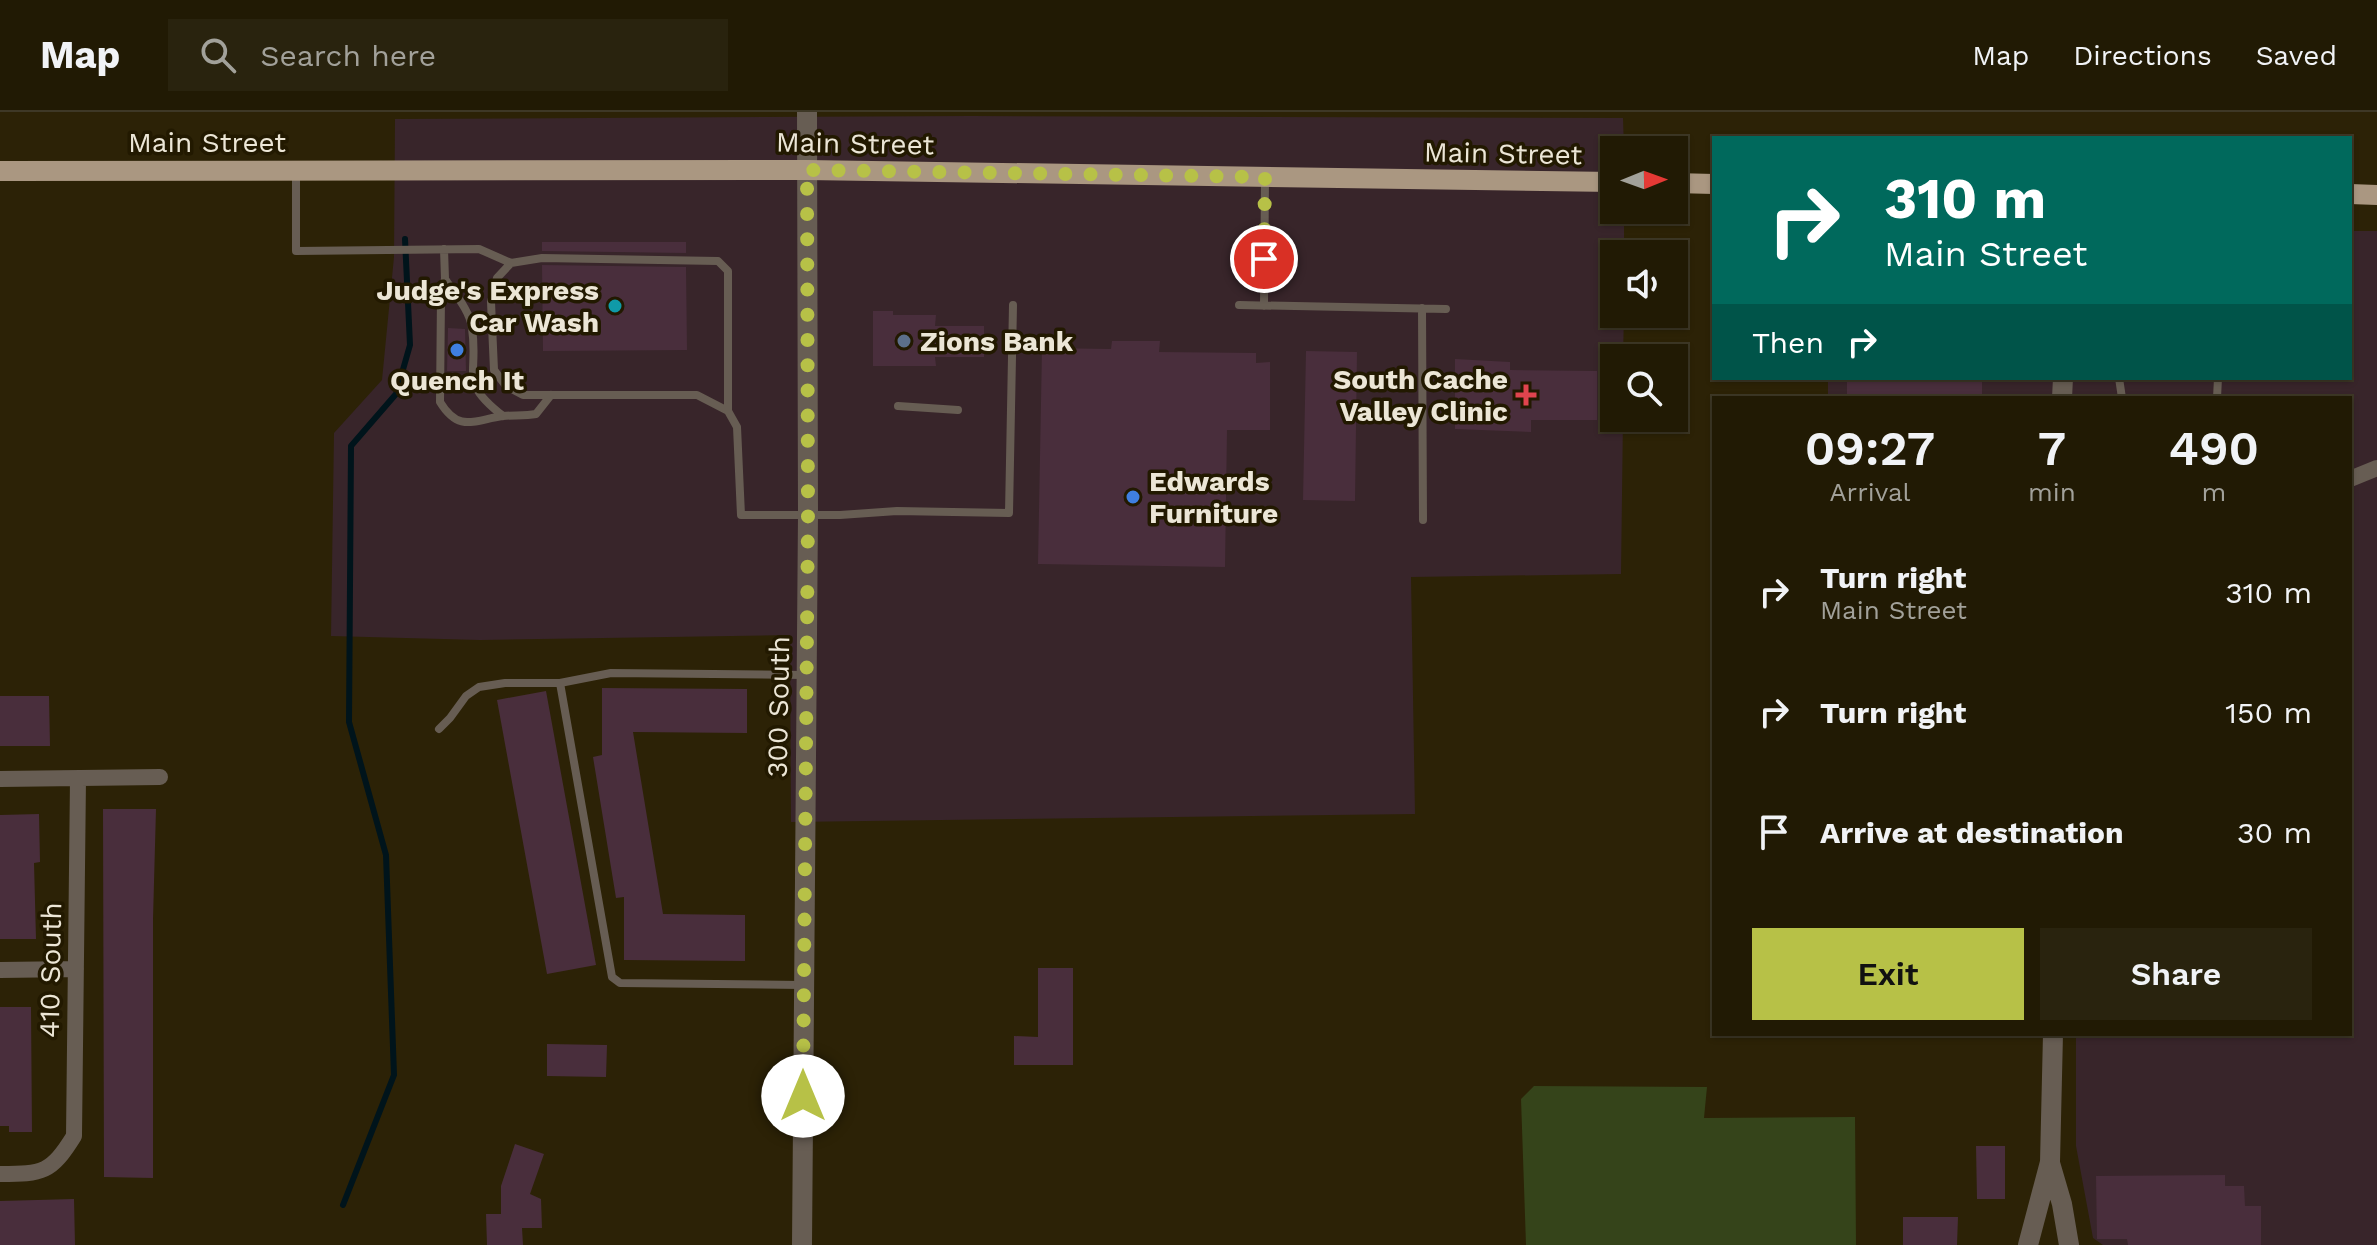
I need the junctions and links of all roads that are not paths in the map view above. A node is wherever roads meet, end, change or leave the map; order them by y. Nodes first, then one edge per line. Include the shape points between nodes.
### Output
1 (807, 112) edge
2 (296, 170) junction
3 (807, 170) junction
4 (0, 171) edge
5 (1265, 177) junction
6 (1600, 182) edge
7 (1688, 183) edge
8 (1712, 184) edge
9 (2352, 194) edge
10 (2377, 195) edge
11 (444, 249) junction
12 (511, 263) junction
13 (445, 279) junction
14 (1013, 305) dead end
15 (1239, 305) dead end
16 (1264, 306) junction
17 (1422, 308) junction
18 (1446, 309) dead end
19 (551, 395) junction
20 (898, 406) dead end
21 (958, 410) dead end
22 (728, 411) junction
23 (503, 416) junction
24 (2377, 468) edge
25 (2352, 478) edge
26 (808, 514) junction
27 (1423, 520) dead end
28 (806, 675) junction
29 (560, 683) junction
30 (439, 729) dead end
31 (160, 777) dead end
32 (0, 779) edge
33 (78, 779) junction
34 (76, 969) junction
35 (0, 970) edge
36 (804, 985) junction
37 (2053, 1036) edge
38 (2050, 1162) junction
39 (0, 1174) edge
40 (802, 1245) edge
41 (2028, 1245) edge
42 (2069, 1245) edge

1 - 3 street, 300 South
2 - 3 main road, Main Street
2 - 4 main road, Main Street
2 - 11 lane via 296,251
3 - 5 main road, Main Street
3 - 26 street, 300 South
5 - 6 main road, Main Street
5 - 16 lane
7 - 8 main road
9 - 10 main road
11 - 12 lane via 479,249
11 - 13 lane
12 - 19 lane via 497,278 491,302 494,370 506,386 523,395
12 - 22 lane via 542,258 718,261 728,271
13 - 23 lane via 472,326 473,382 481,399
13 - 23 lane via 440,402 448,414 475,424
14 - 26 lane via 1009,513
15 - 16 lane
16 - 17 lane
17 - 18 lane
17 - 27 lane
19 - 22 lane via 697,395
19 - 23 lane via 536,414
20 - 21 lane
22 - 26 lane via 737,427 741,515
24 - 25 street
26 - 28 street, 300 South
28 - 29 lane via 611,673
28 - 36 street, 300 South
29 - 30 lane via 479,687
29 - 36 lane via 612,977 620,983
31 - 33 street
32 - 33 street
33 - 34 street, 410 South
34 - 35 street
34 - 39 street, 410 South via 74,1136 60,1159 37,1174
36 - 40 street, 300 South
37 - 38 street
38 - 41 street
38 - 42 street

